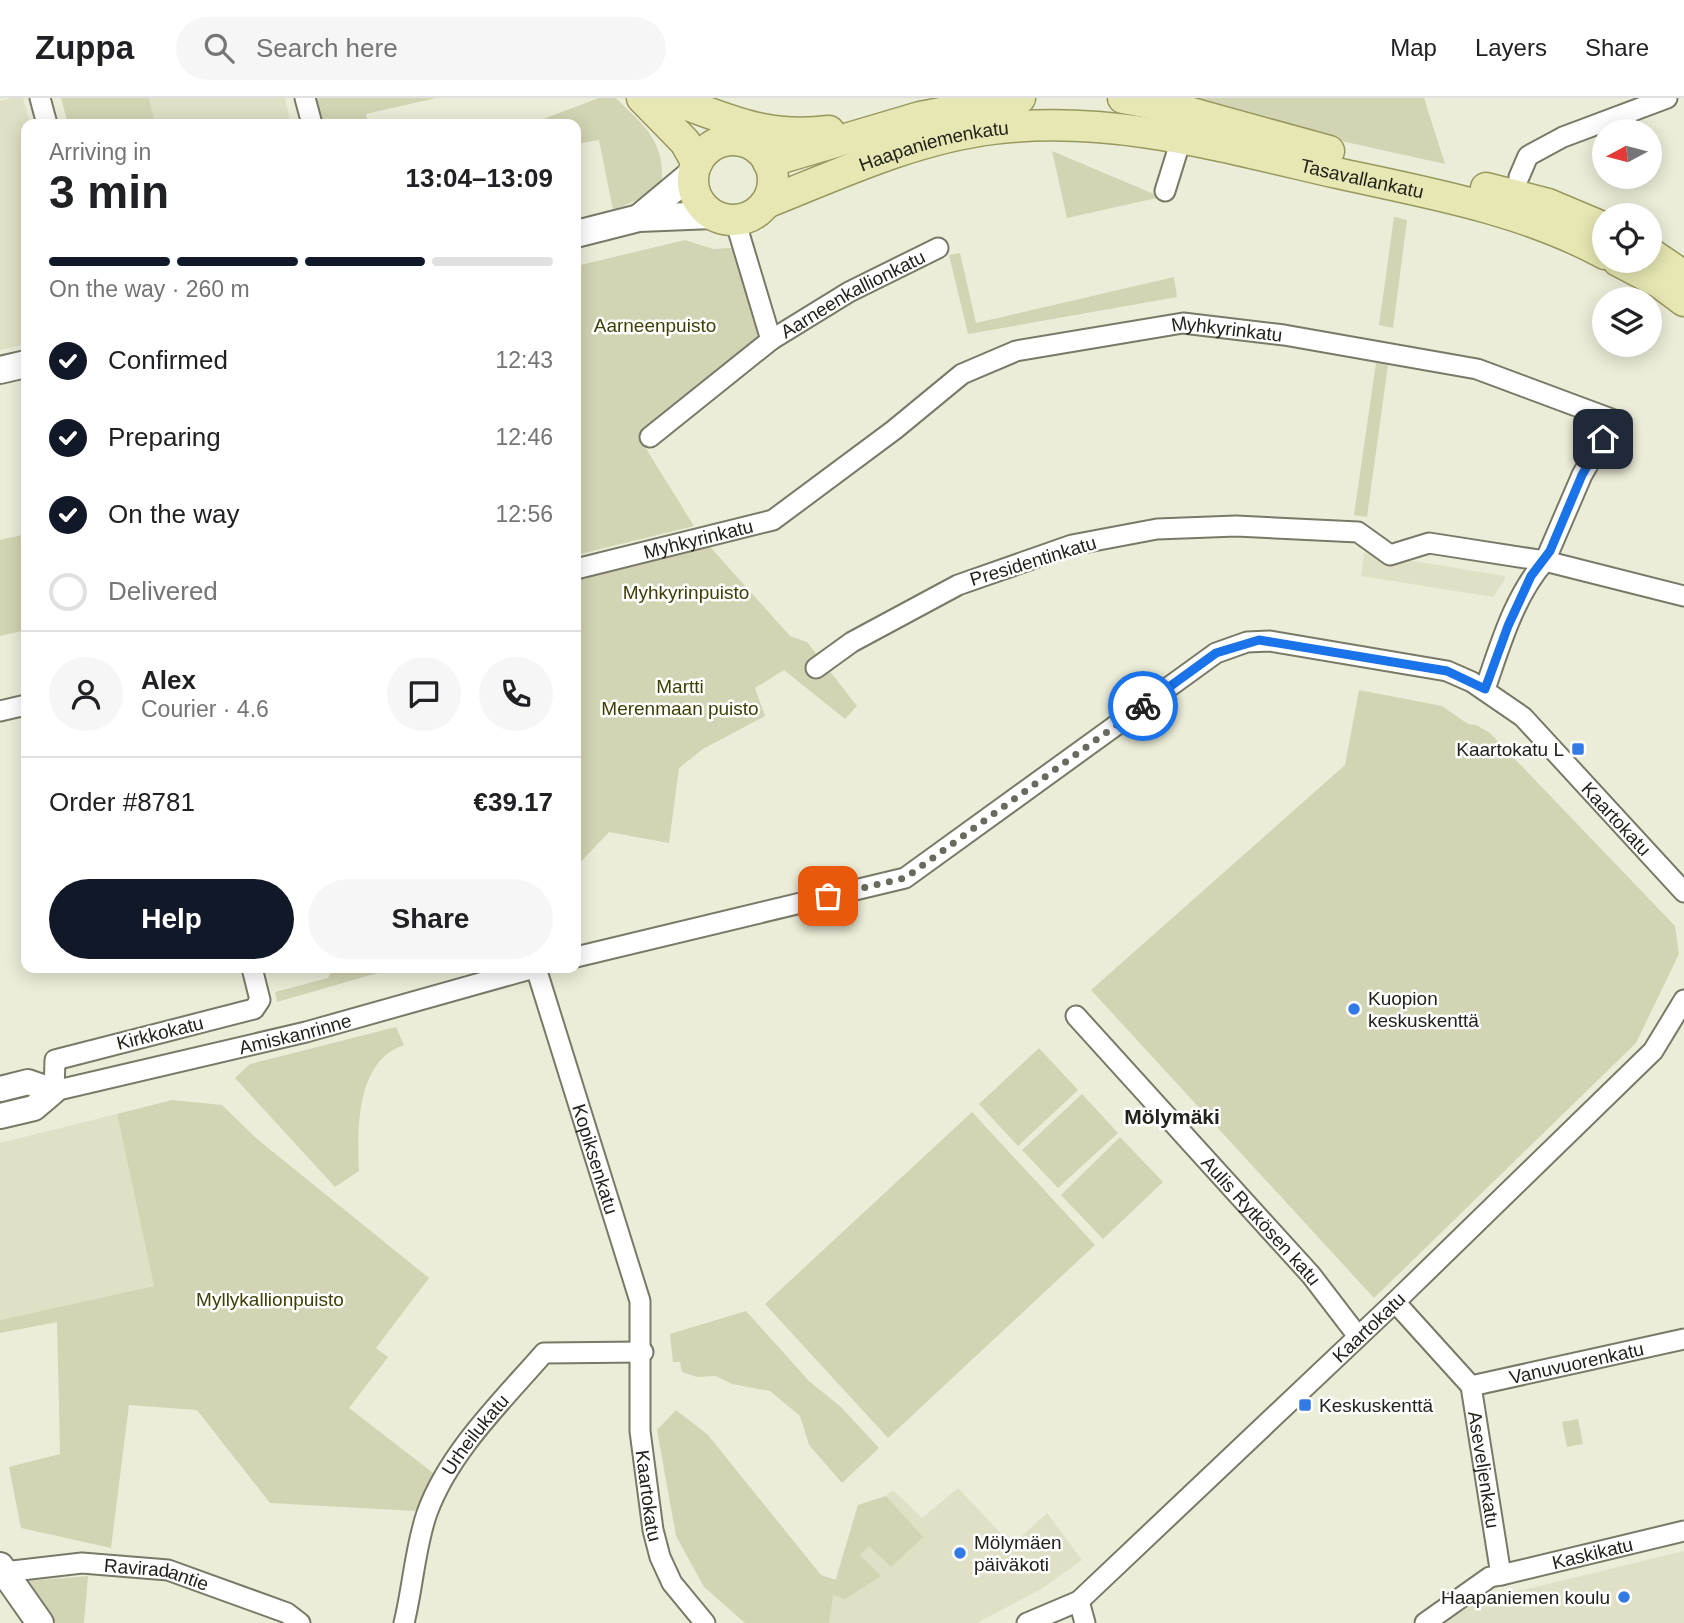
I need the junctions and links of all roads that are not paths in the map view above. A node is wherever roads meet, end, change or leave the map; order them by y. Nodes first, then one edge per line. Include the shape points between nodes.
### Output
1 (40, 98) edge
2 (305, 98) edge
3 (642, 98) edge
4 (668, 98) edge
5 (1020, 98) edge
6 (1117, 98) edge
7 (1123, 98) edge
8 (1667, 98) edge
9 (46, 119) edge
10 (311, 119) edge
11 (899, 123) junction
12 (1185, 126) junction
13 (1111, 128) junction
14 (720, 143) junction
15 (768, 162) junction
16 (696, 168) junction
17 (1519, 177) dead end
18 (1165, 191) dead end
19 (766, 203) junction
20 (639, 218) junction
21 (724, 218) junction
22 (1592, 223) edge
23 (581, 233) edge
24 (937, 248) dead end
25 (1592, 249) edge
26 (1662, 261) edge
27 (1638, 273) edge
28 (1684, 276) edge
29 (1684, 301) edge
30 (771, 340) junction
31 (21, 365) edge
32 (0, 370) edge
33 (650, 437) dead end
34 (1545, 561) junction
35 (581, 568) edge
36 (1684, 596) edge
37 (816, 668) dead end
38 (1485, 689) junction
39 (21, 706) edge
40 (0, 711) edge
41 (1684, 892) edge
42 (581, 956) edge
43 (253, 973) edge
44 (517, 973) edge
45 (537, 973) edge
46 (1684, 1000) edge
47 (1076, 1016) dead end
48 (1679, 1024) edge
49 (0, 1089) edge
50 (54, 1091) junction
51 (0, 1116) edge
52 (1395, 1302) junction
53 (1357, 1335) junction
54 (1684, 1339) edge
55 (643, 1352) junction
56 (1471, 1386) junction
57 (1684, 1531) edge
58 (2, 1569) edge
59 (1501, 1574) junction
60 (1079, 1601) junction
61 (40, 1623) edge
62 (300, 1623) edge
63 (404, 1623) edge
64 (705, 1623) edge
65 (1027, 1623) edge
66 (1085, 1623) edge
67 (1425, 1623) edge

1 - 9 street
2 - 10 street
3 - 16 main road via 685,142
4 - 11 main road via 781,134
4 - 14 main road
5 - 11 main road, Haapaniemenkatu
6 - 13 street
7 - 12 main road, Tasavallankatu
8 - 17 street via 1563,137 1528,156
11 - 15 main road, Haapaniemenkatu
12 - 13 main road, Tasavallankatu
12 - 18 street
12 - 22 main road, Tasavallankatu via 1329,152 1548,204
12 - 25 main road, Tasavallankatu via 1490,207
13 - 19 main road, Haapaniemenkatu via 1041,124 939,139
14 - 15 main road via 746,143
14 - 16 main road via 709,149
15 - 19 main road via 773,186
16 - 20 main road
16 - 21 main road via 695,193
19 - 21 main road via 751,216
20 - 21 main road
20 - 23 main road
21 - 30 street, Aarneenkallionkatu
24 - 30 street, Aarneenkallionkatu via 849,292
26 - 28 main road
27 - 29 main road
30 - 33 street, Aarneenkallionkatu
31 - 32 main road
34 - 35 street, Myhkyrinkatu via 1582,475 1614,420 1477,369 1284,335 1183,323 1016,351 962,374 773,520
34 - 36 street
34 - 37 street, Presidentinkatu via 1429,543 1390,555 1358,532 1249,526 1157,529 1072,545 958,585 852,642
34 - 38 street via 1531,576
38 - 41 street, Kaartokatu via 1523,717
38 - 42 street, Kaartokatu via 1447,671 1270,641 1232,646 1216,653 905,878
39 - 40 street
43 - 50 street, Kirkkokatu via 260,1000 254,1009 55,1060
44 - 50 street, Amiskanrinne via 318,1029
45 - 55 street, Kopiksenkatu via 640,1301
46 - 48 street, Kaartokatu
47 - 53 street, Aulis Rytkösen katu via 1303,1265
48 - 52 street, Kaartokatu
49 - 50 street via 28,1082
50 - 51 street via 34,1108
52 - 53 street, Kaartokatu
52 - 56 street, Aseveljenkatu
53 - 60 street, Kaartokatu
54 - 56 street, Vanuvuorenkatu
55 - 63 street, Urheilukatu via 544,1353 471,1440 434,1497 419,1542
55 - 64 street, Kaartokatu via 640,1432 653,1530 673,1583
56 - 59 street, Aseveljenkatu
57 - 59 street, Kaskikatu
58 - 61 main road
58 - 62 street, Raviradantie via 82,1563 168,1570 287,1613
59 - 67 street
60 - 65 street, Kaartokatu
60 - 66 street

